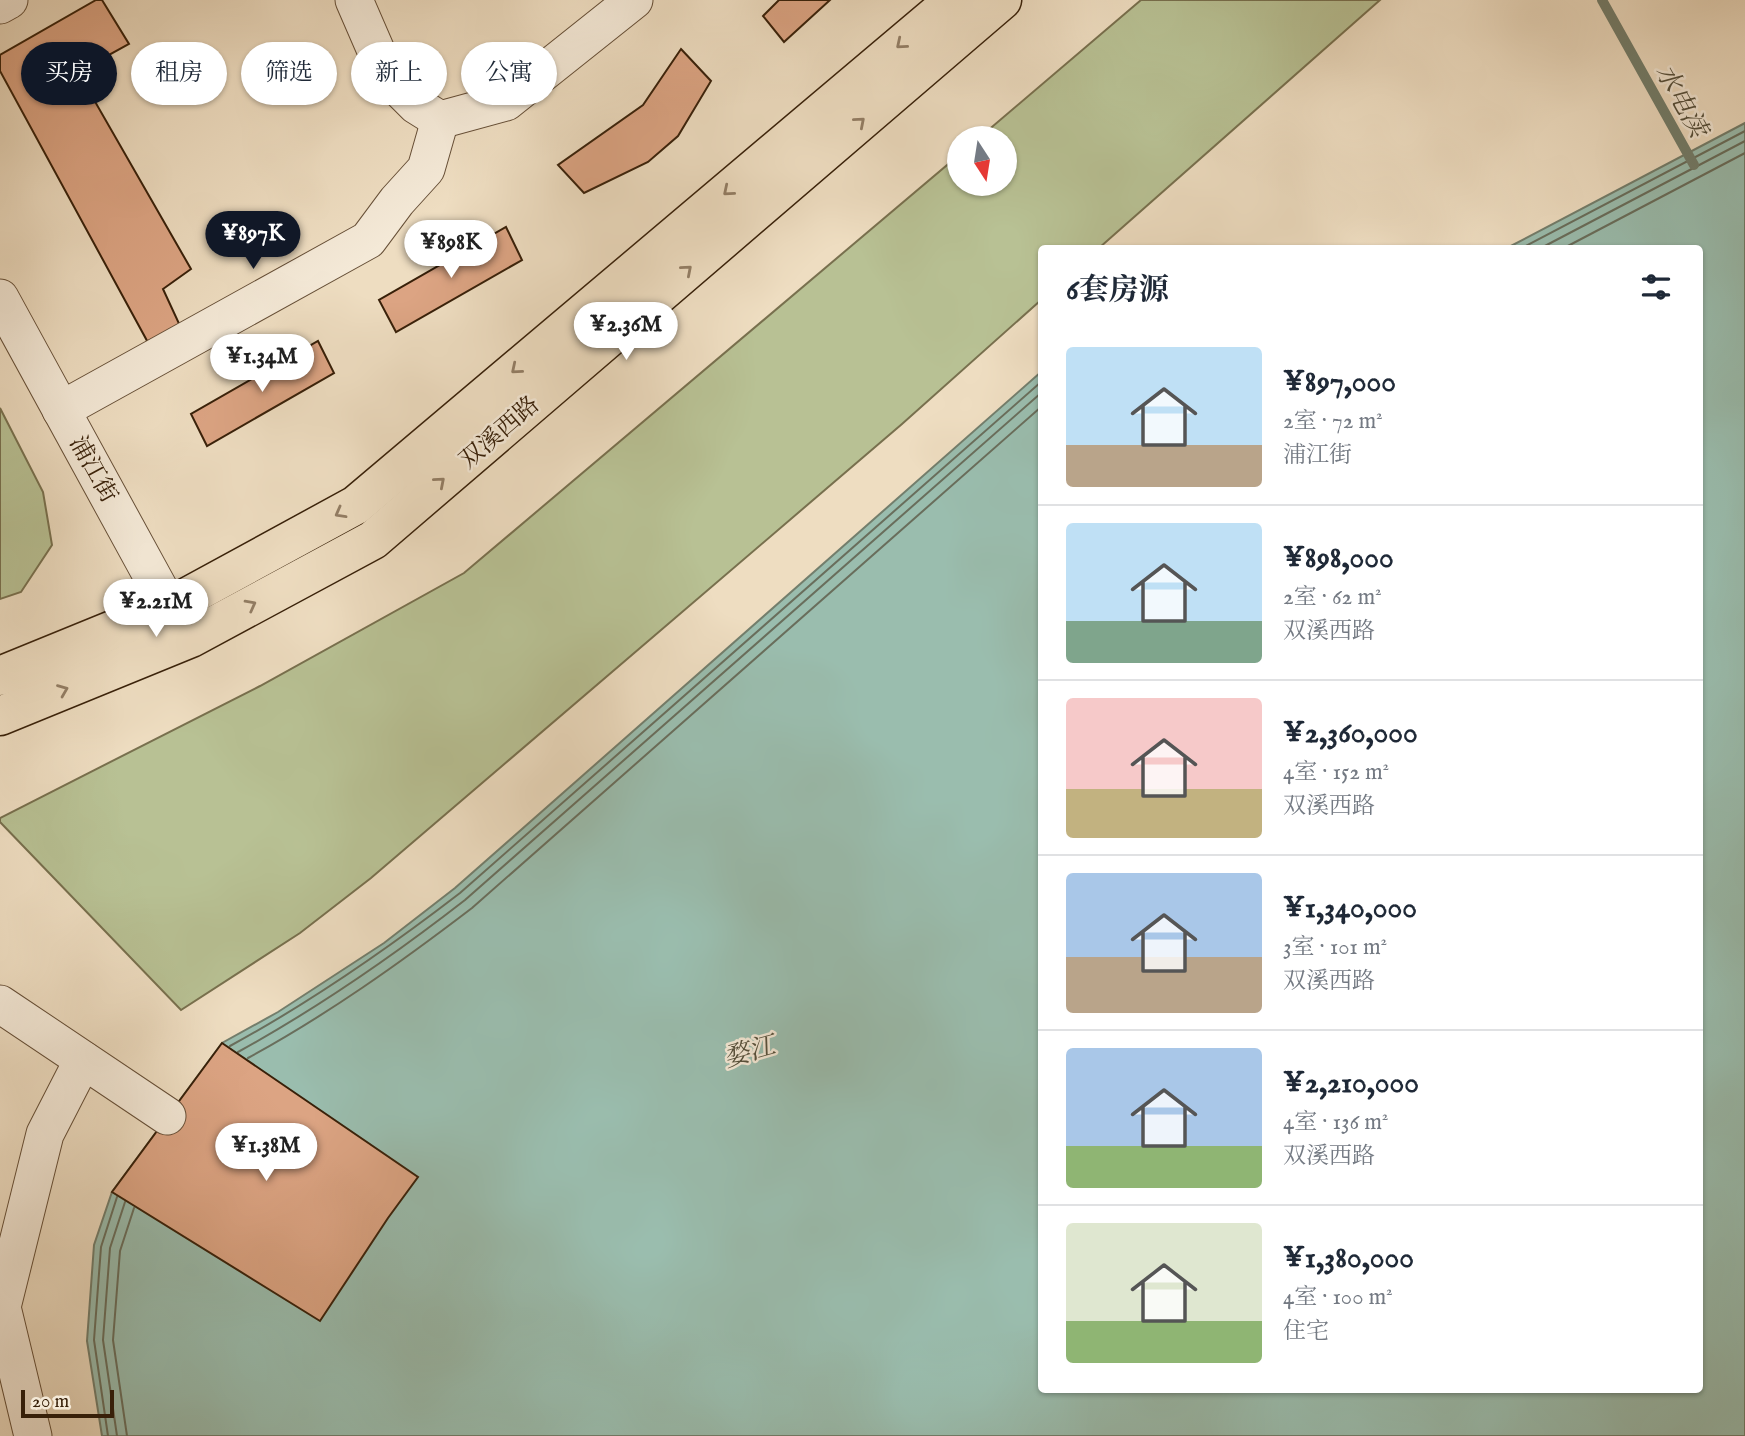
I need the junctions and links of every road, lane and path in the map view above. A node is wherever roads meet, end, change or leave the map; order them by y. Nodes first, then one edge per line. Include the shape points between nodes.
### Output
1 (9, 0) edge
2 (354, 0) edge
3 (634, 0) edge
4 (954, 0) edge
5 (1002, 0) edge
6 (0, 5) edge
7 (440, 120) junction
8 (5, 318) edge
9 (61, 410) junction
10 (180, 623) junction
11 (0, 676) edge
12 (0, 716) edge
13 (0, 1004) edge
14 (83, 1060) junction
15 (167, 1116) dead end
16 (33, 1436) edge

1 - 6 street
2 - 7 street via 387,76 416,105
3 - 7 street via 506,103
4 -> 10 main road, 双溪西路 via 356,505
10 -> 5 main road, 双溪西路 via 373,540
7 - 9 street via 426,169 368,240
8 - 9 street, 浦江街
9 - 10 street, 浦江街
10 - 11 main road, 双溪西路
12 -> 10 main road, 双溪西路
13 - 14 street
14 - 15 street
14 - 16 street via 45,1135 2,1307

